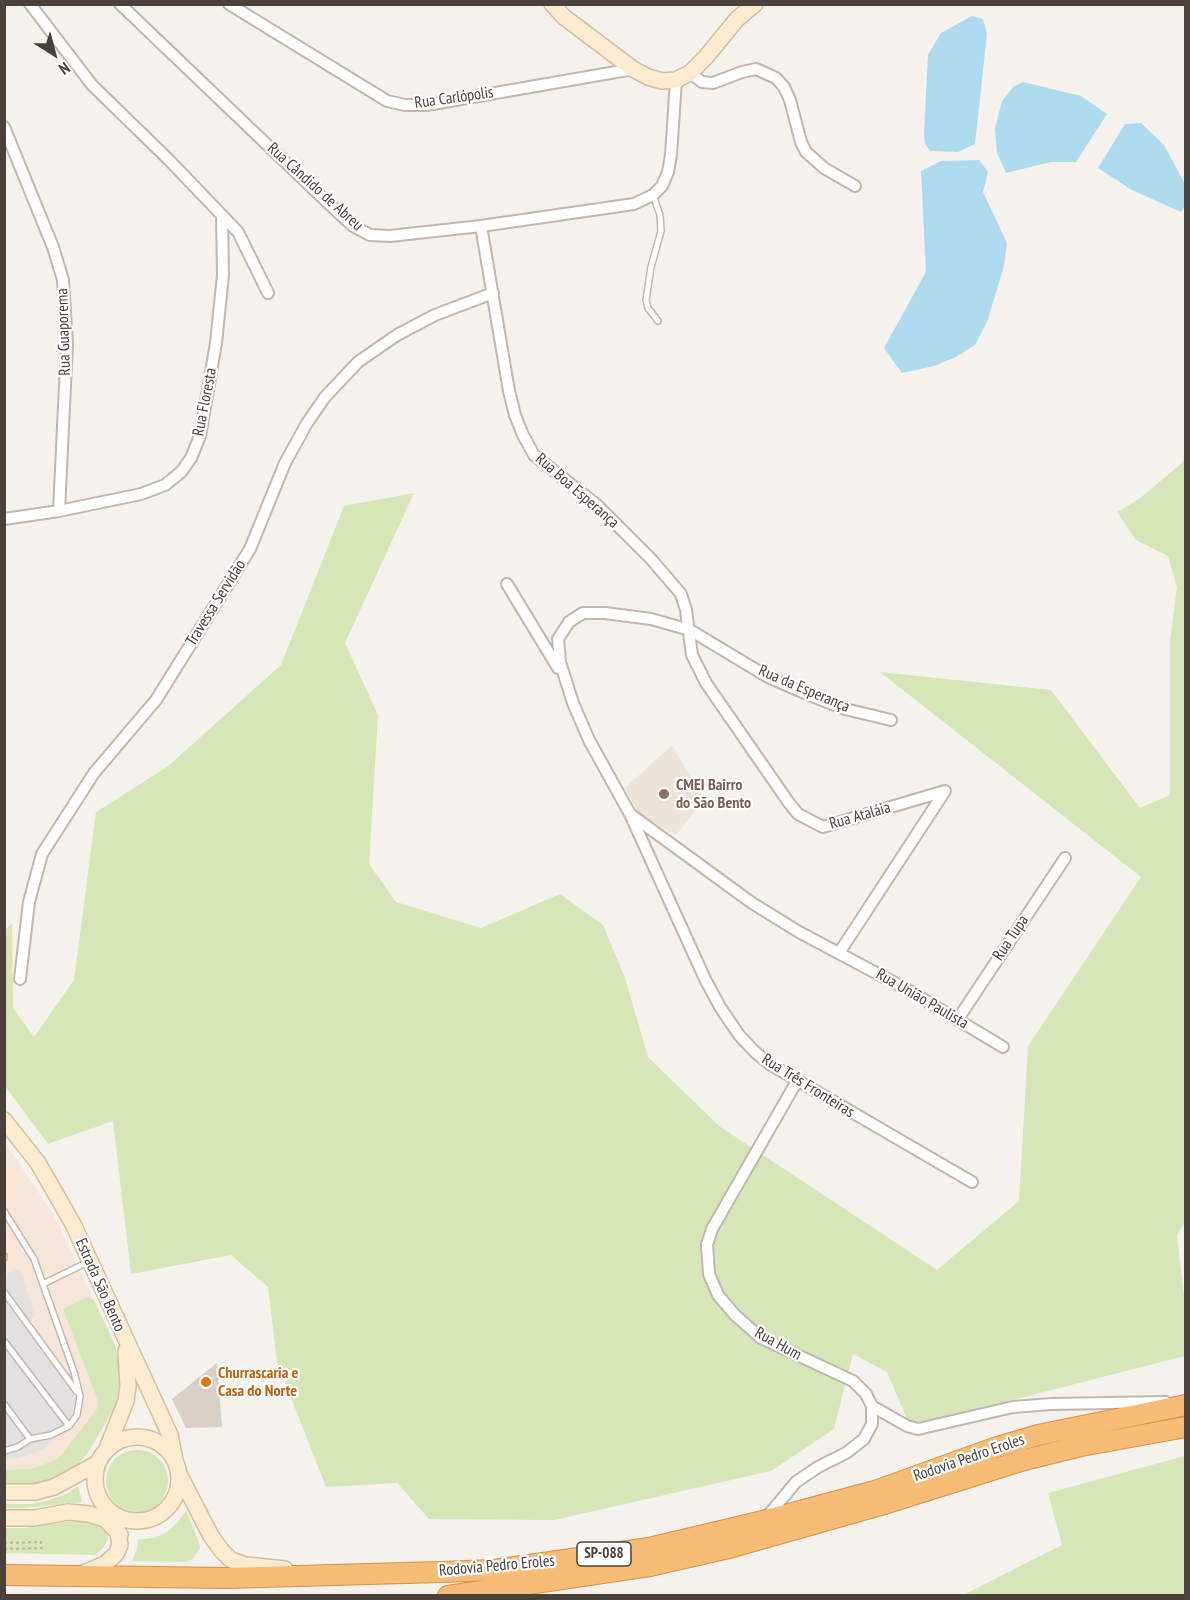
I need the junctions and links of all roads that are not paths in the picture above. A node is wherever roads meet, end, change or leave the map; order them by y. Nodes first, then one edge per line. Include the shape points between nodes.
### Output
1 (30, 4) edge
2 (120, 4) edge
3 (229, 4) edge
4 (552, 4) edge
5 (755, 4) edge
6 (633, 69) junction
7 (683, 77) junction
8 (4, 127) edge
9 (855, 186) dead end
10 (653, 195) junction
11 (222, 215) junction
12 (482, 226) junction
13 (268, 292) dead end
14 (493, 293) junction
15 (658, 321) dead end
16 (59, 511) junction
17 (4, 519) edge
18 (507, 584) dead end
19 (690, 630) junction
20 (565, 678) junction
21 (891, 720) dead end
22 (630, 814) junction
23 (1065, 858) dead end
24 (839, 953) junction
25 (20, 979) dead end
26 (958, 1019) junction
27 (1003, 1047) dead end
28 (797, 1081) junction
29 (4, 1120) edge
30 (972, 1182) dead end
31 (4, 1211) edge
32 (89, 1261) junction
33 (43, 1284) junction
34 (4, 1292) edge
35 (4, 1341) edge
36 (126, 1342) junction
37 (80, 1396) junction
38 (1185, 1403) edge
39 (4, 1404) edge
40 (872, 1406) junction
41 (69, 1426) junction
42 (1185, 1427) edge
43 (30, 1439) junction
44 (4, 1451) edge
45 (102, 1457) junction
46 (177, 1467) junction
47 (4, 1492) edge
48 (112, 1513) junction
49 (4, 1518) edge
50 (763, 1521) junction
51 (120, 1535) junction
52 (4, 1575) edge
53 (335, 1575) junction
54 (73, 1577) junction
55 (448, 1596) edge

1 - 11 street via 92,85
2 - 12 street, Rua Cândido de Abreu via 353,226 370,235 390,236
3 - 6 street, Rua Carlópolis via 387,100 405,105 427,105
4 - 6 street
5 - 7 street
6 - 7 street via 662,81
7 - 9 street via 713,83 756,69 776,78 790,100 806,152
7 - 10 street via 668,172
8 - 16 street, Rua Guaporema via 63,280 67,344
10 - 12 street, Rua Cândido de Abreu via 634,204
10 - 15 lane via 661,231 646,300
11 - 13 street via 238,232
11 - 16 street, Rua Floresta via 223,275 216,343 200,436 191,458 165,485 141,494
12 - 14 street, Rua Boa Esperança
14 - 19 street, Rua Boa Esperança via 515,415 534,455 598,506 651,559 681,594
14 - 25 street, Travessa Servidão via 435,315 397,335 358,363 307,423 285,463 250,549 156,700 94,773 42,854 28,902
16 - 17 street, Rua Floresta
18 - 20 street
19 - 20 street, Rua Três Fronteiras via 627,615 583,613 569,622 558,639
19 - 21 street, Rua da Esperança via 768,677 845,709
19 - 24 street, Rua Ataláia via 692,655 706,683 798,813 823,827 945,791
20 - 22 street, Rua Três Fronteiras via 589,740
22 - 24 street, Rua Três Fronteiras via 752,903
22 - 28 street, Rua Três Fronteiras via 720,1007 755,1053
23 - 26 street, Rua Tupa
24 - 26 street, Rua União Paulista
26 - 27 street, Rua União Paulista
28 - 30 street, Rua Três Fronteiras
28 - 40 street, Rua Hum via 712,1229 707,1245 710,1275 718,1295 761,1338 853,1382
29 - 32 street, Estrada São Bento via 38,1163
31 - 33 lane via 34,1259
32 - 33 lane
32 - 36 street, Estrada São Bento
33 - 37 lane
34 - 37 lane
35 - 41 lane
36 - 45 street via 126,1401
36 - 46 street, Estrada São Bento via 170,1435
37 - 41 lane via 77,1415
38 - 40 street via 1013,1407 918,1429
38 - 50 highway, Rodovia Pedro Eroles / SP-088 via 994,1448 875,1491
39 - 43 lane
40 - 50 street via 872,1424 864,1439 796,1482
41 - 43 lane
42 - 55 highway, Rodovia Pedro Eroles / SP-088 via 1024,1460 733,1547 661,1563
43 - 44 lane
45 - 46 street via 123,1440 143,1437 167,1449
45 - 47 street via 54,1487 35,1492
45 - 48 street via 95,1477 96,1491
46 - 48 street via 178,1487 165,1510 139,1521
46 - 53 street via 211,1536 231,1560
48 - 51 street
49 - 51 street via 89,1514 105,1519
50 - 53 highway, Rodovia Pedro Eroles / SP-088 via 649,1548 494,1570
51 - 54 street via 116,1554 105,1564
52 - 54 highway, Rodovia Pedro Eroles / SP-088
53 - 54 highway, Rodovia Pedro Eroles / SP-088

